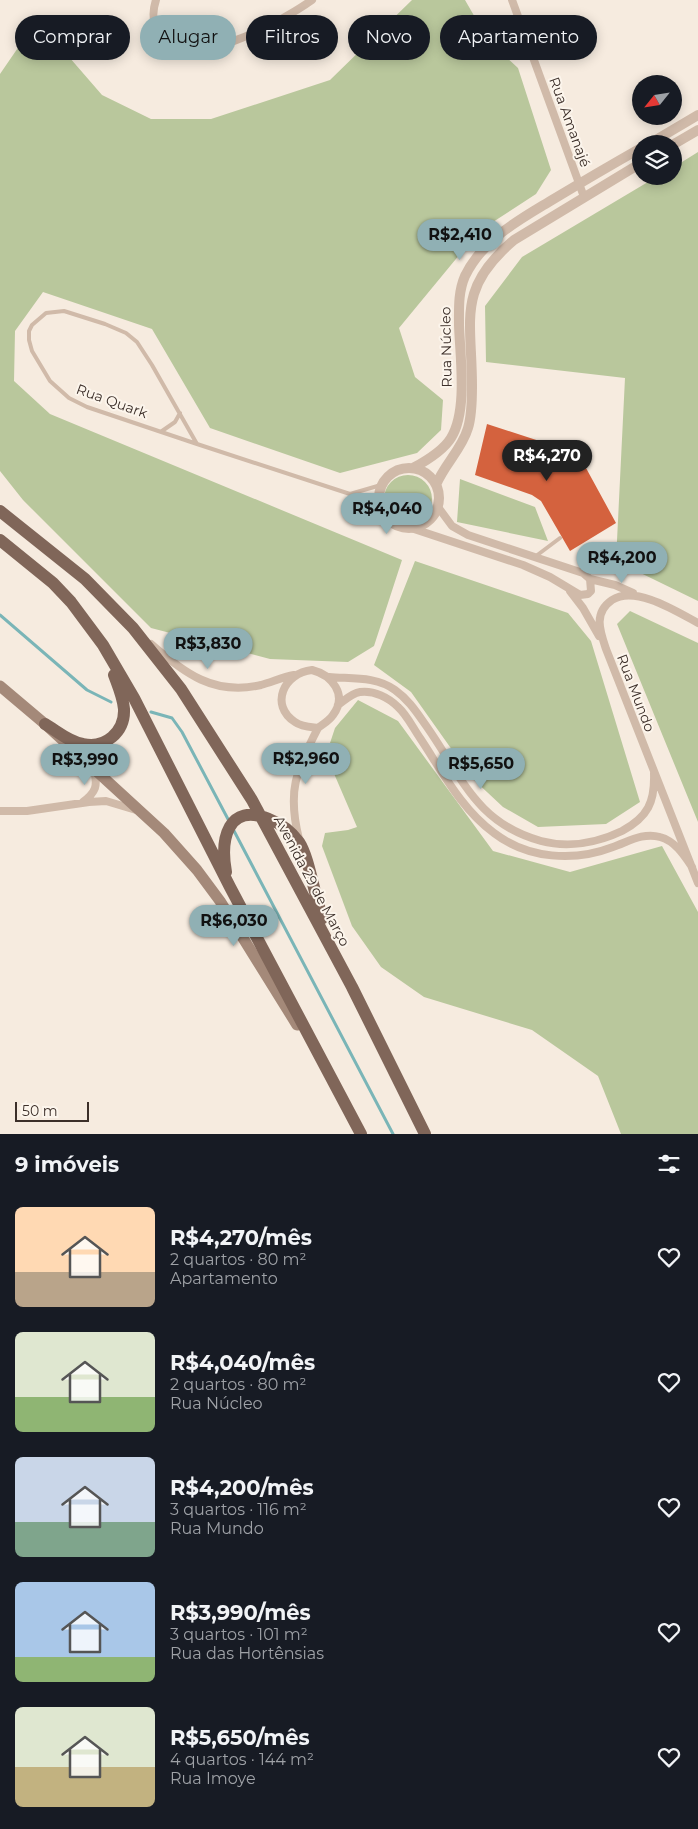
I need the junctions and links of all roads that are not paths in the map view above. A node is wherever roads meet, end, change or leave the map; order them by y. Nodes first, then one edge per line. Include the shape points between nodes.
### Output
1 (156, 0) edge
2 (312, 0) edge
3 (512, 0) edge
4 (698, 115) edge
5 (698, 130) edge
6 (664, 135) edge
7 (682, 139) edge
8 (632, 153) edge
9 (632, 168) edge
10 (580, 183) junction
11 (584, 197) junction
12 (180, 413) junction
13 (162, 431) junction
14 (197, 444) junction
15 (413, 468) junction
16 (381, 485) junction
17 (436, 485) junction
18 (350, 494) junction
19 (438, 508) junction
20 (0, 511) edge
21 (382, 513) junction
22 (411, 528) junction
23 (560, 538) dead end
24 (0, 540) edge
25 (536, 556) junction
26 (590, 579) junction
27 (567, 587) junction
28 (637, 595) junction
29 (698, 623) edge
30 (133, 628) junction
31 (103, 645) junction
32 (606, 649) junction
33 (294, 675) junction
34 (329, 677) junction
35 (0, 686) edge
36 (338, 705) junction
37 (45, 724) junction
38 (318, 728) junction
39 (94, 770) junction
40 (654, 773) junction
41 (81, 803) junction
42 (0, 811) edge
43 (138, 811) junction
44 (256, 815) junction
45 (300, 844) junction
46 (692, 867) junction
47 (698, 884) edge
48 (230, 888) junction
49 (352, 987) junction
50 (331, 1080) junction
51 (361, 1134) edge
52 (425, 1134) edge

1 - 2 street via 153,18 161,38 173,47 189,50 215,46 260,31
3 - 10 street, Rua Amanajé
4 - 6 street
5 - 7 street
8 - 10 street, Rua Núcleo
9 - 11 street, Rua Núcleo
10 - 11 street, Rua Amanajé
10 - 15 street, Rua Núcleo via 502,231 473,263 465,277 458,304 459,416 451,439
11 - 17 street, Rua Núcleo via 514,240 496,255 475,289 470,307 472,400 468,430
12 - 13 lane via 176,422
12 - 13 lane, Rua Quark via 137,342 126,333 64,311 46,313 32,325 29,331 32,351 58,390 87,407
12 - 14 lane, Rua Quark
13 - 14 lane, Rua Quark
14 - 18 lane, Rua Quark
15 - 16 street via 392,472
15 - 17 street via 424,472
16 - 18 lane
16 - 21 street via 378,494
17 - 19 street
18 - 21 lane, Rua Quark
19 - 22 street via 428,522
19 - 25 street via 458,531
20 - 30 main road, Avenida 29 de Março via 85,578
21 - 22 street via 395,525
22 - 27 street via 524,565
23 - 25 lane
24 - 31 main road via 71,602
25 - 26 street via 584,573
26 - 27 street via 591,591 585,595
26 - 28 street
27 - 32 street
28 - 29 street
28 - 32 street, Rua Mundo via 619,596 605,605 600,614 600,630
30 - 33 street via 193,678 241,687
30 - 44 main road, Avenida 29 de Março via 181,689
31 - 37 main road via 122,696 123,720 116,734 100,744 82,744
31 - 48 main road via 134,698
32 - 40 street, Rua Mundo
33 - 34 street via 312,670
33 - 38 street via 283,689 284,708 295,722
34 - 36 street via 338,690
34 - 40 street via 380,682 395,689 412,705 477,802 508,828 535,839 578,844 610,836 628,827 638,821 650,806
35 - 37 main road
36 - 38 street via 329,720
36 - 46 street via 359,692 379,695 392,702 472,813 495,834 513,844 546,855 579,856 612,848 637,837 660,837 676,846
37 - 39 main road
38 - 45 street via 295,781 292,801
39 - 41 street via 95,791
39 - 43 main road
40 - 46 street, Rua Mundo
41 - 42 street via 27,811
41 - 43 street via 106,801
43 - 50 main road via 164,833 220,901
44 - 45 main road via 282,824
44 - 48 main road via 242,816 227,830 224,848
44 - 49 main road, Avenida 29 de Março
45 - 49 main road via 318,907
46 - 47 street, Rua Mundo
48 - 50 main road
49 - 52 main road, Avenida 29 de Março
50 - 51 main road

